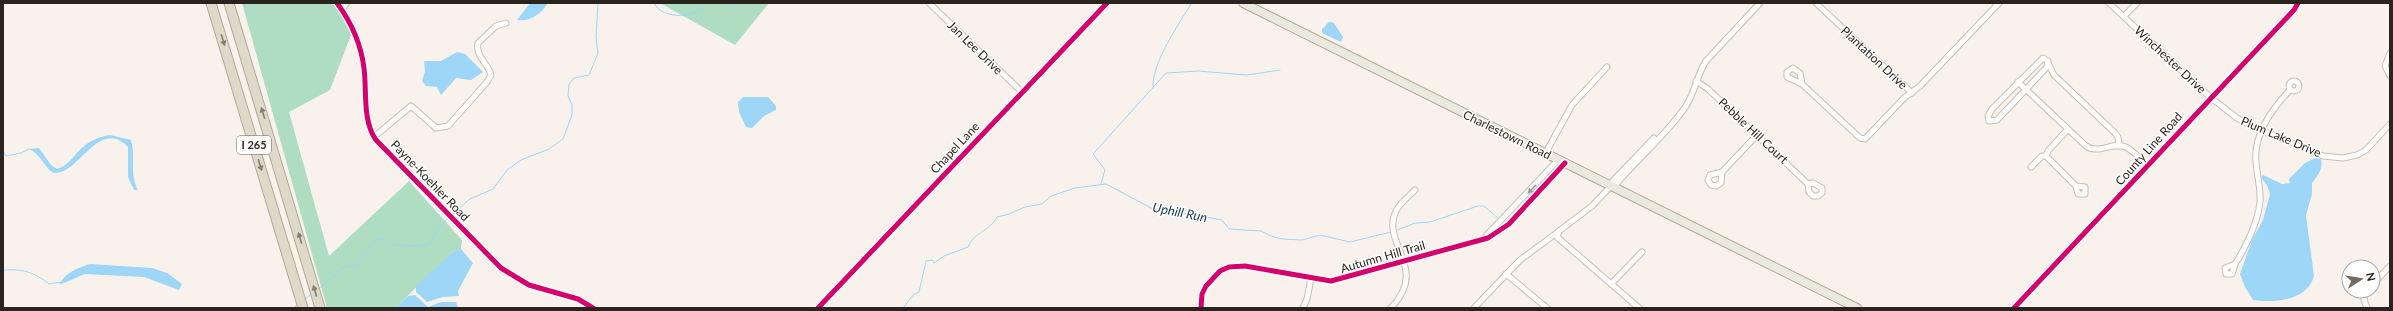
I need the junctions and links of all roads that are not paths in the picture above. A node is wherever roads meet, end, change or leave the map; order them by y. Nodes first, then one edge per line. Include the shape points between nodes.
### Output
1 (211, 3) edge
2 (229, 3) edge
3 (337, 3) edge
4 (347, 3) edge
5 (930, 3) edge
6 (1107, 3) edge
7 (1243, 3) edge
8 (1760, 3) edge
9 (1816, 3) edge
10 (1998, 3) edge
11 (2110, 3) edge
12 (2137, 3) edge
13 (2298, 3) edge
14 (342, 9) junction
15 (2124, 16) junction
16 (506, 23) dead end
17 (2390, 53) edge
18 (2048, 63) junction
19 (1607, 67) dead end
20 (2390, 76) edge
21 (1696, 81) junction
22 (2018, 82) junction
23 (1802, 84) dead end
24 (2025, 89) junction
25 (2290, 90) dead end
26 (1022, 92) junction
27 (1912, 93) junction
28 (2210, 97) junction
29 (2232, 115) joint
30 (2390, 124) edge
31 (2263, 129) junction
32 (2067, 130) junction
33 (1757, 135) junction
34 (374, 137) junction
35 (2119, 146) junction
36 (1545, 154) junction
37 (2046, 156) junction
38 (1562, 162) junction
39 (2148, 166) junction
40 (2031, 167) dead end
41 (1722, 172) dead end
42 (1808, 184) dead end
43 (1611, 186) junction
44 (2076, 186) dead end
45 (1415, 190) dead end
46 (1567, 226) junction
47 (1642, 252) dead end
48 (1403, 262) junction
49 (2235, 264) dead end
50 (2390, 266) edge
51 (1506, 274) junction
52 (2381, 276) edge
53 (1311, 278) junction
54 (1611, 284) junction
55 (320, 307) edge
56 (303, 308) edge
57 (593, 308) edge
58 (818, 308) edge
59 (1201, 308) edge
60 (1302, 308) edge
61 (1390, 308) edge
62 (1474, 308) edge
63 (1547, 308) edge
64 (1639, 308) edge
65 (1857, 308) edge
66 (2014, 308) edge

1 -> 56 highway, I 265
55 -> 2 highway, I 265
3 - 14 street, Payne-Koehler Road
4 - 14 street
5 - 26 street, Jan Lee Drive
6 - 26 street, Chapel Lane
7 - 36 main road, Charlestown Road
8 - 21 street via 1706,61
9 - 27 street, Plantation Drive
10 - 27 street, Plantation Drive
11 - 15 street, Winchester Drive
12 - 15 street
13 - 28 street, County Line Road
14 - 34 street, Payne-Koehler Road via 351,25 361,54 369,123
15 - 28 street, Winchester Drive
16 - 34 street via 496,26 478,43 479,55 488,66 490,75 487,82 448,126 436,128 411,106
17 - 20 street via 2385,66
18 - 22 street via 2045,58 2041,59
18 - 24 street
18 - 35 street via 2054,75 2115,133
19 - 36 street via 1572,105
21 - 33 street, Pebble Hill Court
21 - 43 street via 1687,105
22 - 24 street
22 - 24 street via 1989,113 1989,121 1997,120
23 - 27 street via 1862,139 1867,138
24 - 32 street
25 - 31 street via 2273,109
26 - 58 street, Chapel Lane
28 - 29 street, Winchester Drive
28 - 39 street, County Line Road
29 - 31 street, Plum Lake Drive
30 - 31 street, Plum Lake Drive via 2366,150 2342,158 2323,156
31 - 49 street via 2255,157 2260,204
32 - 35 street via 2089,149
32 - 37 street
33 - 41 street
33 - 42 street, Pebble Hill Court
34 - 57 street, Payne-Koehler Road via 488,256 511,276 529,285 578,299
35 - 39 street via 2130,150
36 - 38 main road, Charlestown Road
37 - 40 street via 2042,156
37 - 44 street
38 - 43 main road, Charlestown Road
38 - 48 street, Autumn Hill Trail via 1509,224 1496,234
39 - 66 street, County Line Road
43 - 46 street via 1592,206
43 - 65 main road, Charlestown Road
45 - 48 street via 1399,206 1394,220
46 - 51 street via 1523,256
46 - 54 street via 1557,233 1558,239
47 - 54 street
48 - 53 street, Autumn Hill Trail via 1338,280
48 - 61 street, Autumn Hill Trail via 1407,279 1405,288
50 - 52 street
51 - 62 street
51 - 63 street
53 - 59 street, Autumn Hill Trail via 1245,266 1229,266 1216,274 1204,290
53 - 60 street via 1307,300
54 - 64 street

